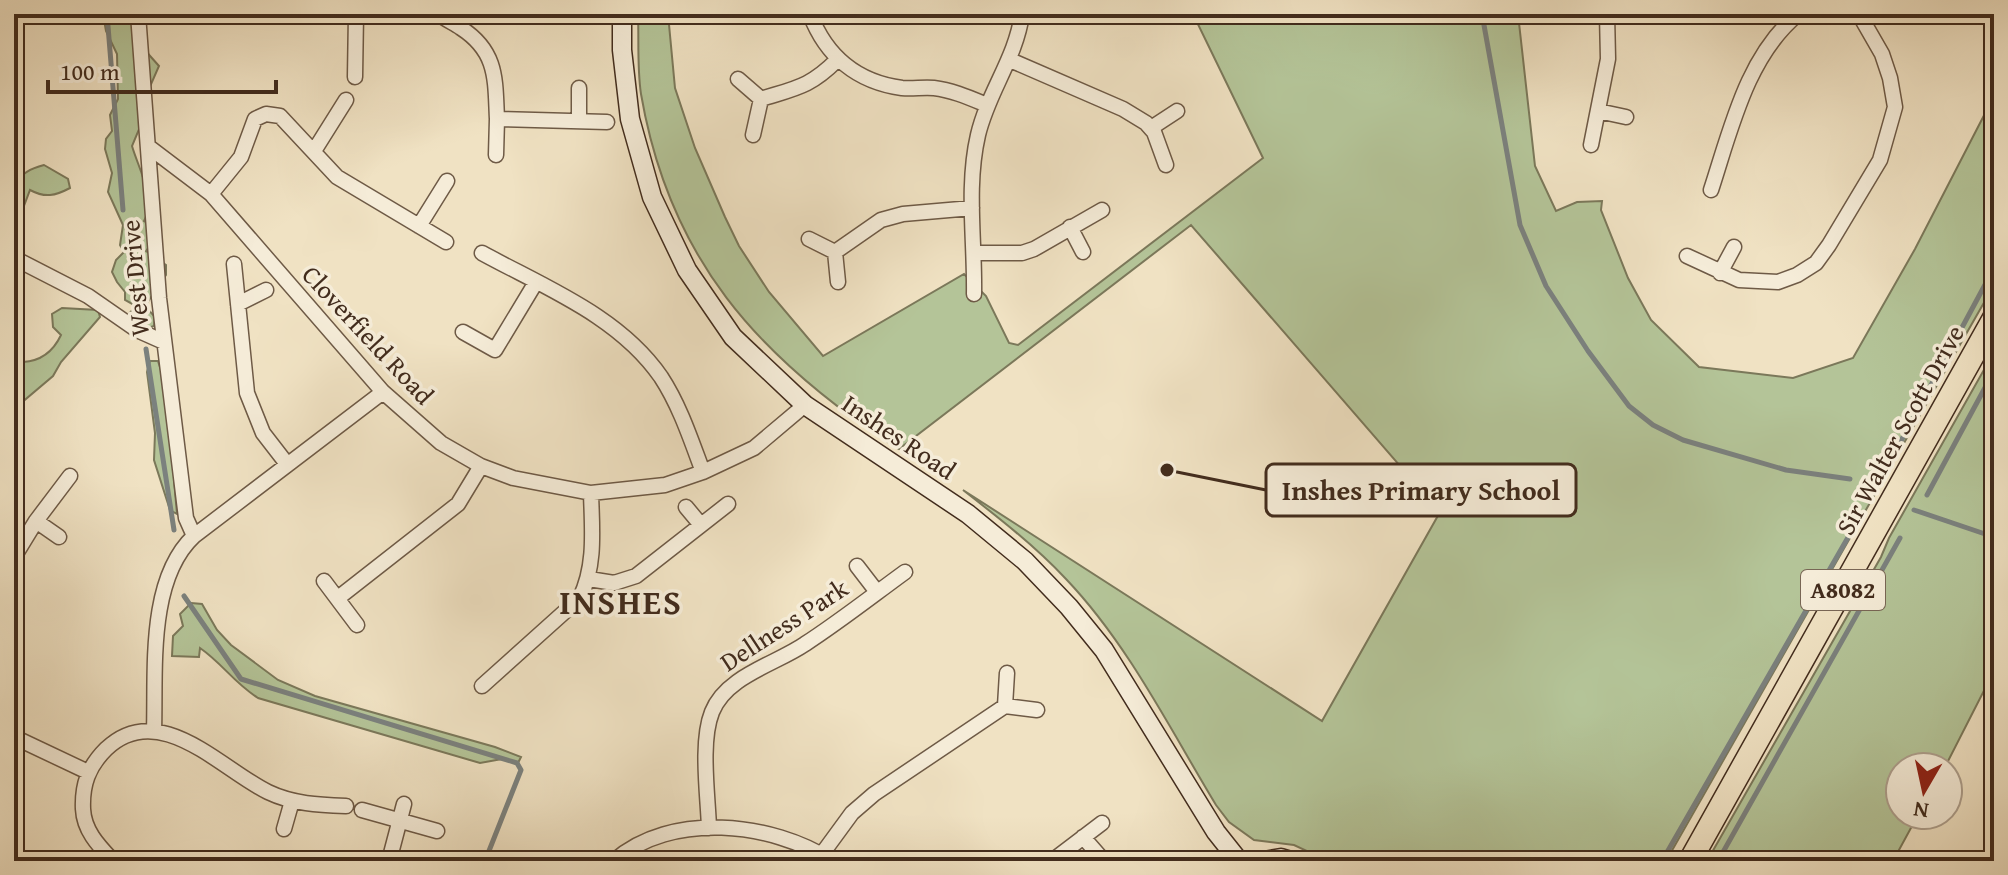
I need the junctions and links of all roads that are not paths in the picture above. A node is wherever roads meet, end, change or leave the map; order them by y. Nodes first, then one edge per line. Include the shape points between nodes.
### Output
1 (138, 14) edge
2 (356, 14) edge
3 (439, 14) edge
4 (622, 14) edge
5 (810, 14) edge
6 (1022, 14) edge
7 (1607, 14) edge
8 (1798, 14) edge
9 (1867, 17) edge
10 (837, 60) junction
11 (1010, 60) junction
12 (355, 77) dead end
13 (738, 79) dead end
14 (579, 88) dead end
15 (761, 99) junction
16 (346, 100) dead end
17 (987, 105) junction
18 (1177, 111) dead end
19 (1598, 111) junction
20 (1626, 117) dead end
21 (497, 119) junction
22 (579, 121) junction
23 (607, 122) dead end
24 (1151, 128) junction
25 (753, 135) dead end
26 (1591, 145) dead end
27 (149, 147) junction
28 (314, 151) junction
29 (496, 155) dead end
30 (1166, 165) dead end
31 (447, 181) dead end
32 (1711, 190) dead end
33 (211, 194) junction
34 (972, 208) junction
35 (1102, 210) dead end
36 (419, 226) junction
37 (1070, 227) junction
38 (809, 239) dead end
39 (446, 242) dead end
40 (1734, 247) dead end
41 (835, 252) junction
42 (1083, 252) dead end
43 (482, 253) dead end
44 (975, 253) junction
45 (1687, 256) dead end
46 (14, 258) edge
47 (234, 264) dead end
48 (1720, 273) junction
49 (536, 282) junction
50 (838, 282) dead end
51 (266, 290) dead end
52 (974, 294) dead end
53 (238, 304) junction
54 (1994, 318) edge
55 (463, 332) dead end
56 (164, 342) junction
57 (383, 392) junction
58 (805, 405) junction
59 (287, 464) junction
60 (481, 466) junction
61 (703, 472) junction
62 (70, 476) dead end
63 (591, 493) junction
64 (728, 504) dead end
65 (686, 507) dead end
66 (36, 521) junction
67 (701, 525) junction
68 (59, 537) dead end
69 (191, 539) junction
70 (14, 557) edge
71 (857, 566) dead end
72 (905, 572) dead end
73 (589, 579) junction
74 (324, 581) dead end
75 (877, 592) junction
76 (338, 598) junction
77 (357, 625) dead end
78 (1007, 673) dead end
79 (482, 686) dead end
80 (1005, 706) junction
81 (1037, 710) dead end
82 (154, 732) junction
83 (14, 737) edge
84 (88, 772) junction
85 (292, 801) junction
86 (404, 804) dead end
87 (346, 806) dead end
88 (362, 810) dead end
89 (399, 820) junction
90 (1102, 823) dead end
91 (709, 828) junction
92 (284, 829) dead end
93 (437, 831) dead end
94 (1083, 837) junction
95 (827, 858) edge
96 (113, 861) edge
97 (389, 861) edge
98 (614, 861) edge
99 (1052, 861) edge
100 (1104, 861) edge
101 (1239, 861) edge
102 (1264, 861) edge
103 (1291, 861) edge
104 (1690, 861) edge

1 - 27 street, West Drive
2 - 12 street
3 - 21 street via 489,55
4 - 58 street, Inshes Road via 630,119 652,197 687,270 733,337
5 - 10 street
6 - 11 street
7 - 19 street via 1608,59
8 - 32 street via 1745,88
9 - 48 street via 1895,107 1880,160 1816,263 1778,282 1739,280
10 - 15 street via 811,82
10 - 17 street via 882,85 950,91
11 - 17 street
11 - 24 street via 1123,109
13 - 15 street
14 - 22 street
15 - 25 street
16 - 28 street
17 - 34 street via 974,153
18 - 24 street
19 - 20 street
19 - 26 street
21 - 22 street
21 - 29 street
22 - 23 street
24 - 30 street
27 - 33 street, Cloverfield Road
27 - 56 street, West Drive
28 - 33 street via 280,116 266,114 255,119 241,157
28 - 36 street via 337,177
31 - 36 street
33 - 57 street, Cloverfield Road
34 - 41 street via 881,220
34 - 44 street
35 - 37 street
36 - 39 street
37 - 42 street
37 - 44 street via 1022,253
38 - 41 street
40 - 48 street
41 - 50 street
43 - 49 street
44 - 52 street
45 - 48 street
46 - 56 street
47 - 53 street
49 - 55 street via 495,350
49 - 61 street via 609,324 639,350 678,406
51 - 53 street
53 - 59 street via 247,393 263,433
54 - 104 main road, Sir Walter Scott Drive / A8082
56 - 69 street, West Drive
57 - 59 street
57 - 60 street, Cloverfield Road via 441,443
58 - 61 street, Cloverfield Road via 754,448
58 - 101 street, Inshes Road via 968,514 1025,561 1069,607 1104,650 1192,795
59 - 69 street
60 - 63 street, Cloverfield Road via 513,478
60 - 76 street via 458,504
61 - 63 street, Cloverfield Road via 665,485
62 - 66 street
63 - 73 street
64 - 67 street
65 - 67 street
66 - 68 street
66 - 70 street
67 - 73 street via 636,576 614,583
69 - 82 street via 165,581
71 - 75 street
72 - 75 street, Dellness Park
73 - 79 street via 580,598
74 - 76 street
75 - 91 street, Dellness Park via 803,646 725,693 713,710 707,745
76 - 77 street
78 - 80 street
80 - 81 street
80 - 95 street via 874,794 852,813
82 - 84 street via 131,734 112,744
82 - 85 street via 184,739 268,792
83 - 84 street
84 - 96 street via 83,814 91,835
85 - 87 street
85 - 92 street
86 - 89 street
88 - 89 street
89 - 93 street
89 - 97 street
90 - 94 street
91 - 95 street via 769,833
91 - 98 street via 646,840
94 - 99 street
94 - 100 street
102 - 103 street

